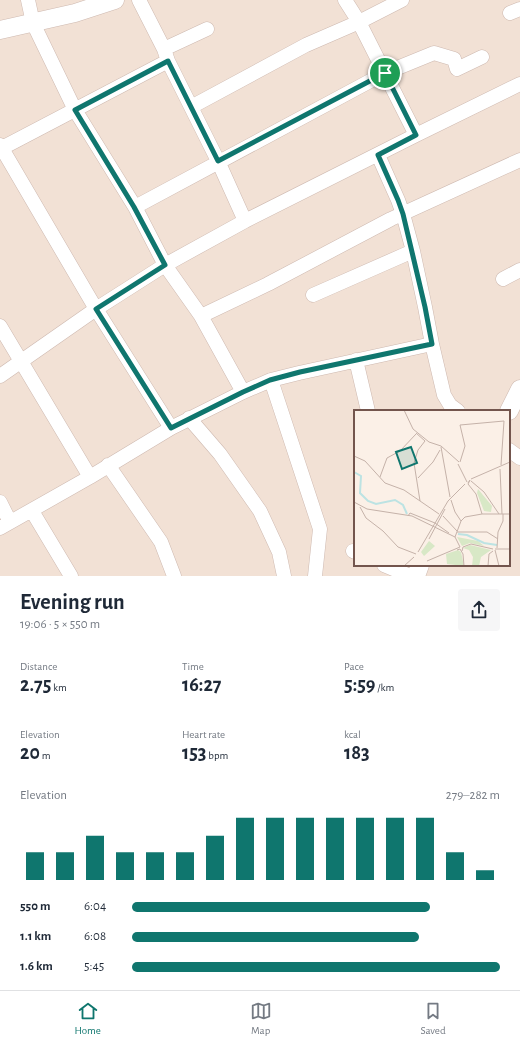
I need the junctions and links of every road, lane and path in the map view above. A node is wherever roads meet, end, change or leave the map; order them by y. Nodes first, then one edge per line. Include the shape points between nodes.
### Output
1 (28, 0) edge
2 (139, 0) edge
3 (344, 0) edge
4 (402, 0) edge
5 (111, 1) edge
6 (358, 22) junction
7 (33, 23) junction
8 (206, 29) dead end
9 (0, 30) edge
10 (166, 55) junction
11 (482, 57) dead end
12 (385, 73) junction
13 (520, 84) edge
14 (191, 107) junction
15 (75, 110) junction
16 (416, 135) junction
17 (1, 147) edge
18 (378, 155) junction
19 (520, 160) edge
20 (218, 161) junction
21 (134, 207) junction
22 (403, 214) junction
23 (245, 221) junction
24 (413, 251) junction
25 (165, 265) junction
26 (520, 270) edge
27 (503, 279) dead end
28 (313, 295) dead end
29 (96, 309) junction
30 (201, 316) junction
31 (0, 326) edge
32 (432, 344) junction
33 (356, 360) junction
34 (22, 361) junction
35 (0, 376) edge
36 (270, 380) junction
37 (243, 392) junction
38 (519, 393) edge
39 (368, 410) edge
40 (457, 410) edge
41 (510, 410) edge
42 (189, 418) junction
43 (171, 428) junction
44 (510, 451) edge
45 (520, 458) edge
46 (108, 466) junction
47 (90, 477) junction
48 (0, 502) edge
49 (32, 511) junction
50 (5, 525) edge
51 (383, 566) edge
52 (385, 566) edge
53 (420, 566) edge
54 (71, 576) edge
55 (174, 576) edge
56 (284, 576) edge
57 (315, 576) edge
58 (378, 576) edge
59 (410, 576) edge
60 (416, 576) edge

1 - 7 street
2 - 10 street
3 - 6 street
4 - 6 street
5 - 7 street
6 - 12 street
6 - 14 street via 306,45
7 - 9 street
7 - 15 street
8 - 10 street
10 - 14 street
10 - 15 street
11 - 12 street via 457,69 454,59 434,53
12 - 16 street
12 - 20 street
13 - 16 street
14 - 20 street
15 - 17 street
15 - 21 street
16 - 18 street
17 - 29 street
18 - 22 street
18 - 23 street
19 - 22 street
20 - 21 street
20 - 23 street
21 - 25 street
22 - 24 street
22 - 30 street
23 - 25 street
24 - 28 street
24 - 32 street
25 - 29 street
25 - 30 street
26 - 27 street
29 - 34 street
29 - 43 street
30 - 37 street
31 - 34 street
32 - 33 street
32 - 40 street via 444,395
33 - 36 street
33 - 39 street
34 - 35 street
34 - 47 street
36 - 37 street
36 - 57 street via 320,529
37 - 42 street
38 - 41 street
42 - 43 street
42 - 56 street via 220,454 260,510 279,552
43 - 46 street
44 - 45 street
46 - 47 street
46 - 55 street via 161,542
47 - 49 street
48 - 50 street
49 - 50 street
49 - 54 street
51 - 58 street
52 - 59 street
53 - 60 street

